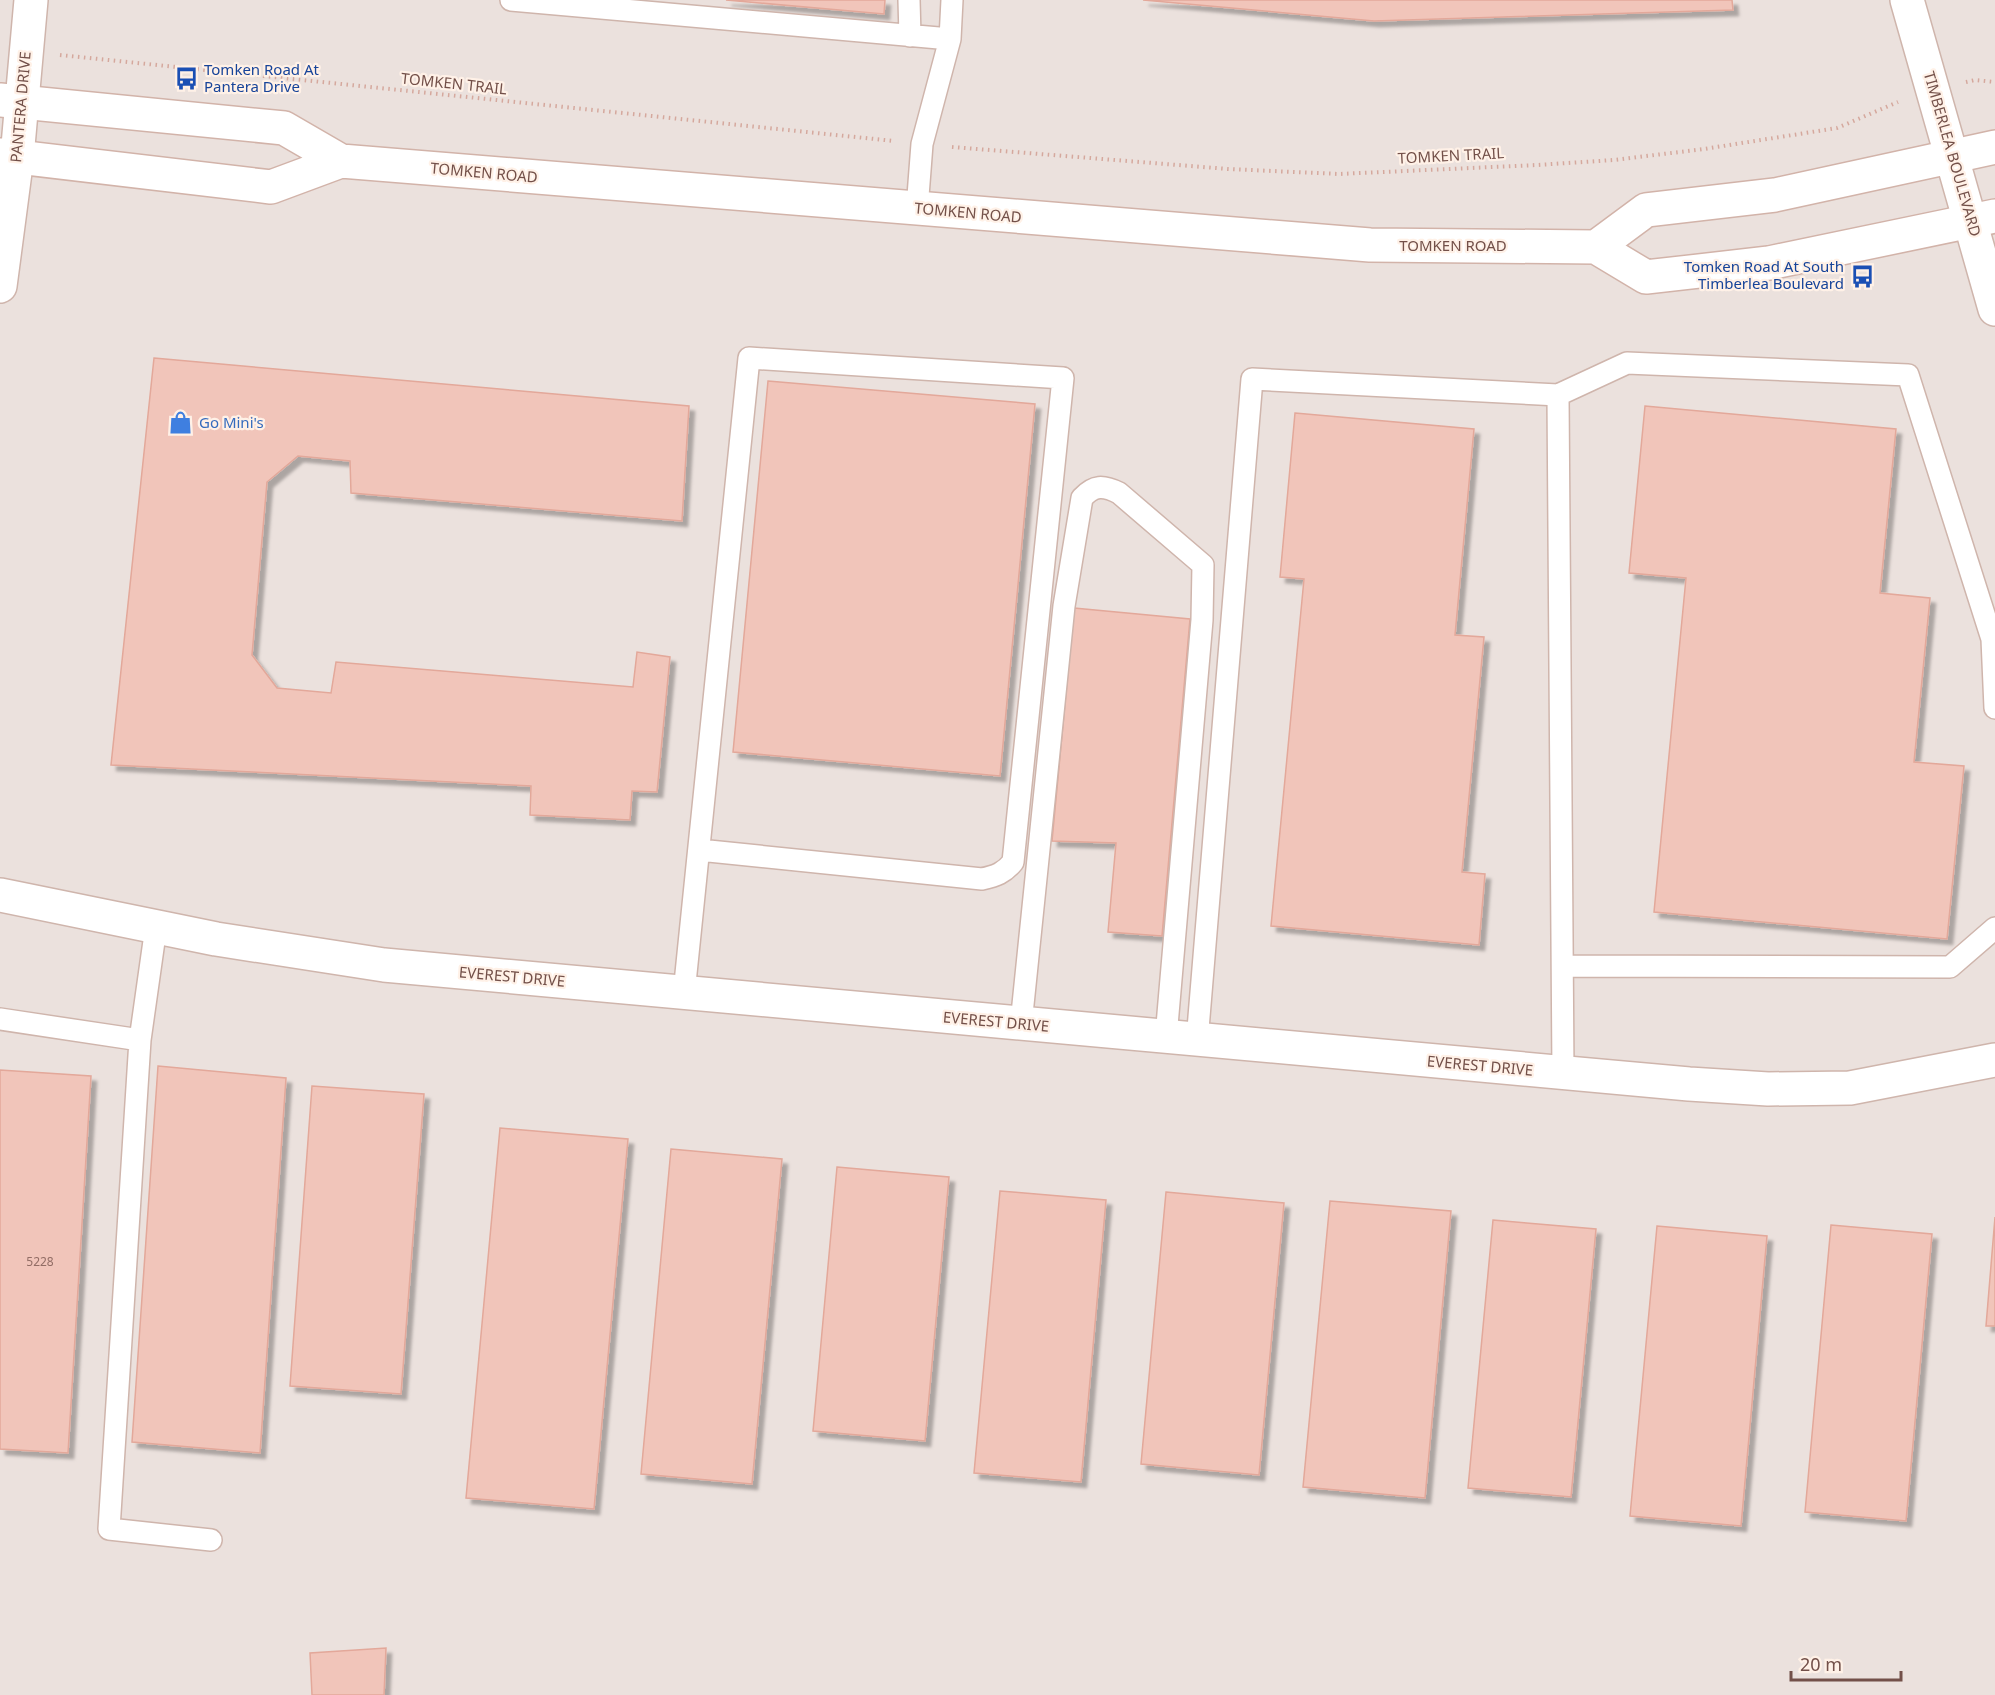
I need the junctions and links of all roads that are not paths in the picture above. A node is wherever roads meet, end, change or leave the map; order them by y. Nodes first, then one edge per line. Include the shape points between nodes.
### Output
1 (31, 0) edge
2 (511, 0) edge
3 (909, 0) edge
4 (952, 0) edge
5 (1907, 0) edge
6 (910, 36) junction
7 (950, 39) junction
8 (10, 101) edge
9 (1995, 147) edge
10 (8, 156) edge
11 (1953, 156) junction
12 (341, 161) junction
13 (917, 209) junction
14 (1983, 218) edge
15 (1596, 247) junction
16 (0, 286) edge
17 (1995, 309) edge
18 (1558, 395) junction
19 (1993, 638) edge
20 (1995, 708) edge
21 (699, 850) junction
22 (0, 895) edge
23 (156, 927) junction
24 (1995, 928) edge
25 (1563, 966) junction
26 (684, 993) junction
27 (0, 1019) edge
28 (1022, 1024) junction
29 (1166, 1037) junction
30 (140, 1040) junction
31 (1197, 1041) junction
32 (1995, 1060) edge
33 (1563, 1073) junction
34 (211, 1540) dead end

1 - 8 main road, PANTERA DRIVE
2 - 6 lane
3 - 6 lane
4 - 7 lane
5 - 11 main road, TIMBERLEA BOULEVARD
6 - 7 lane
7 - 13 lane via 922,144
8 - 10 main road, PANTERA DRIVE
8 - 12 main road, TOMKEN ROAD via 284,128
9 - 11 main road
10 - 12 main road, TOMKEN ROAD via 271,187
10 - 16 main road, PANTERA DRIVE
11 - 14 main road, TIMBERLEA BOULEVARD
11 - 15 main road via 1775,195 1646,210
12 - 13 main road, TOMKEN ROAD
13 - 15 main road, TOMKEN ROAD via 1370,245
14 - 15 main road via 1769,263 1646,277
14 - 17 main road, TIMBERLEA BOULEVARD
18 - 19 lane via 1627,363 1908,375
18 - 25 lane
18 - 31 lane via 1252,380
19 - 20 lane
21 - 21 lane via 982,879 1007,870 1014,850 1063,378 749,358
21 - 26 lane
22 - 23 main road, EVEREST DRIVE
23 - 26 main road, EVEREST DRIVE via 384,965
23 - 30 lane
24 - 25 lane via 1950,967
25 - 33 lane
26 - 28 main road, EVEREST DRIVE
27 - 30 lane
28 - 29 main road, EVEREST DRIVE
28 - 29 lane via 1064,606 1082,498 1091,488 1105,486 1119,492 1203,565 1202,620
29 - 31 main road, EVEREST DRIVE
30 - 34 lane via 109,1529
31 - 33 main road, EVEREST DRIVE
32 - 33 main road, EVEREST DRIVE via 1850,1088 1757,1088

